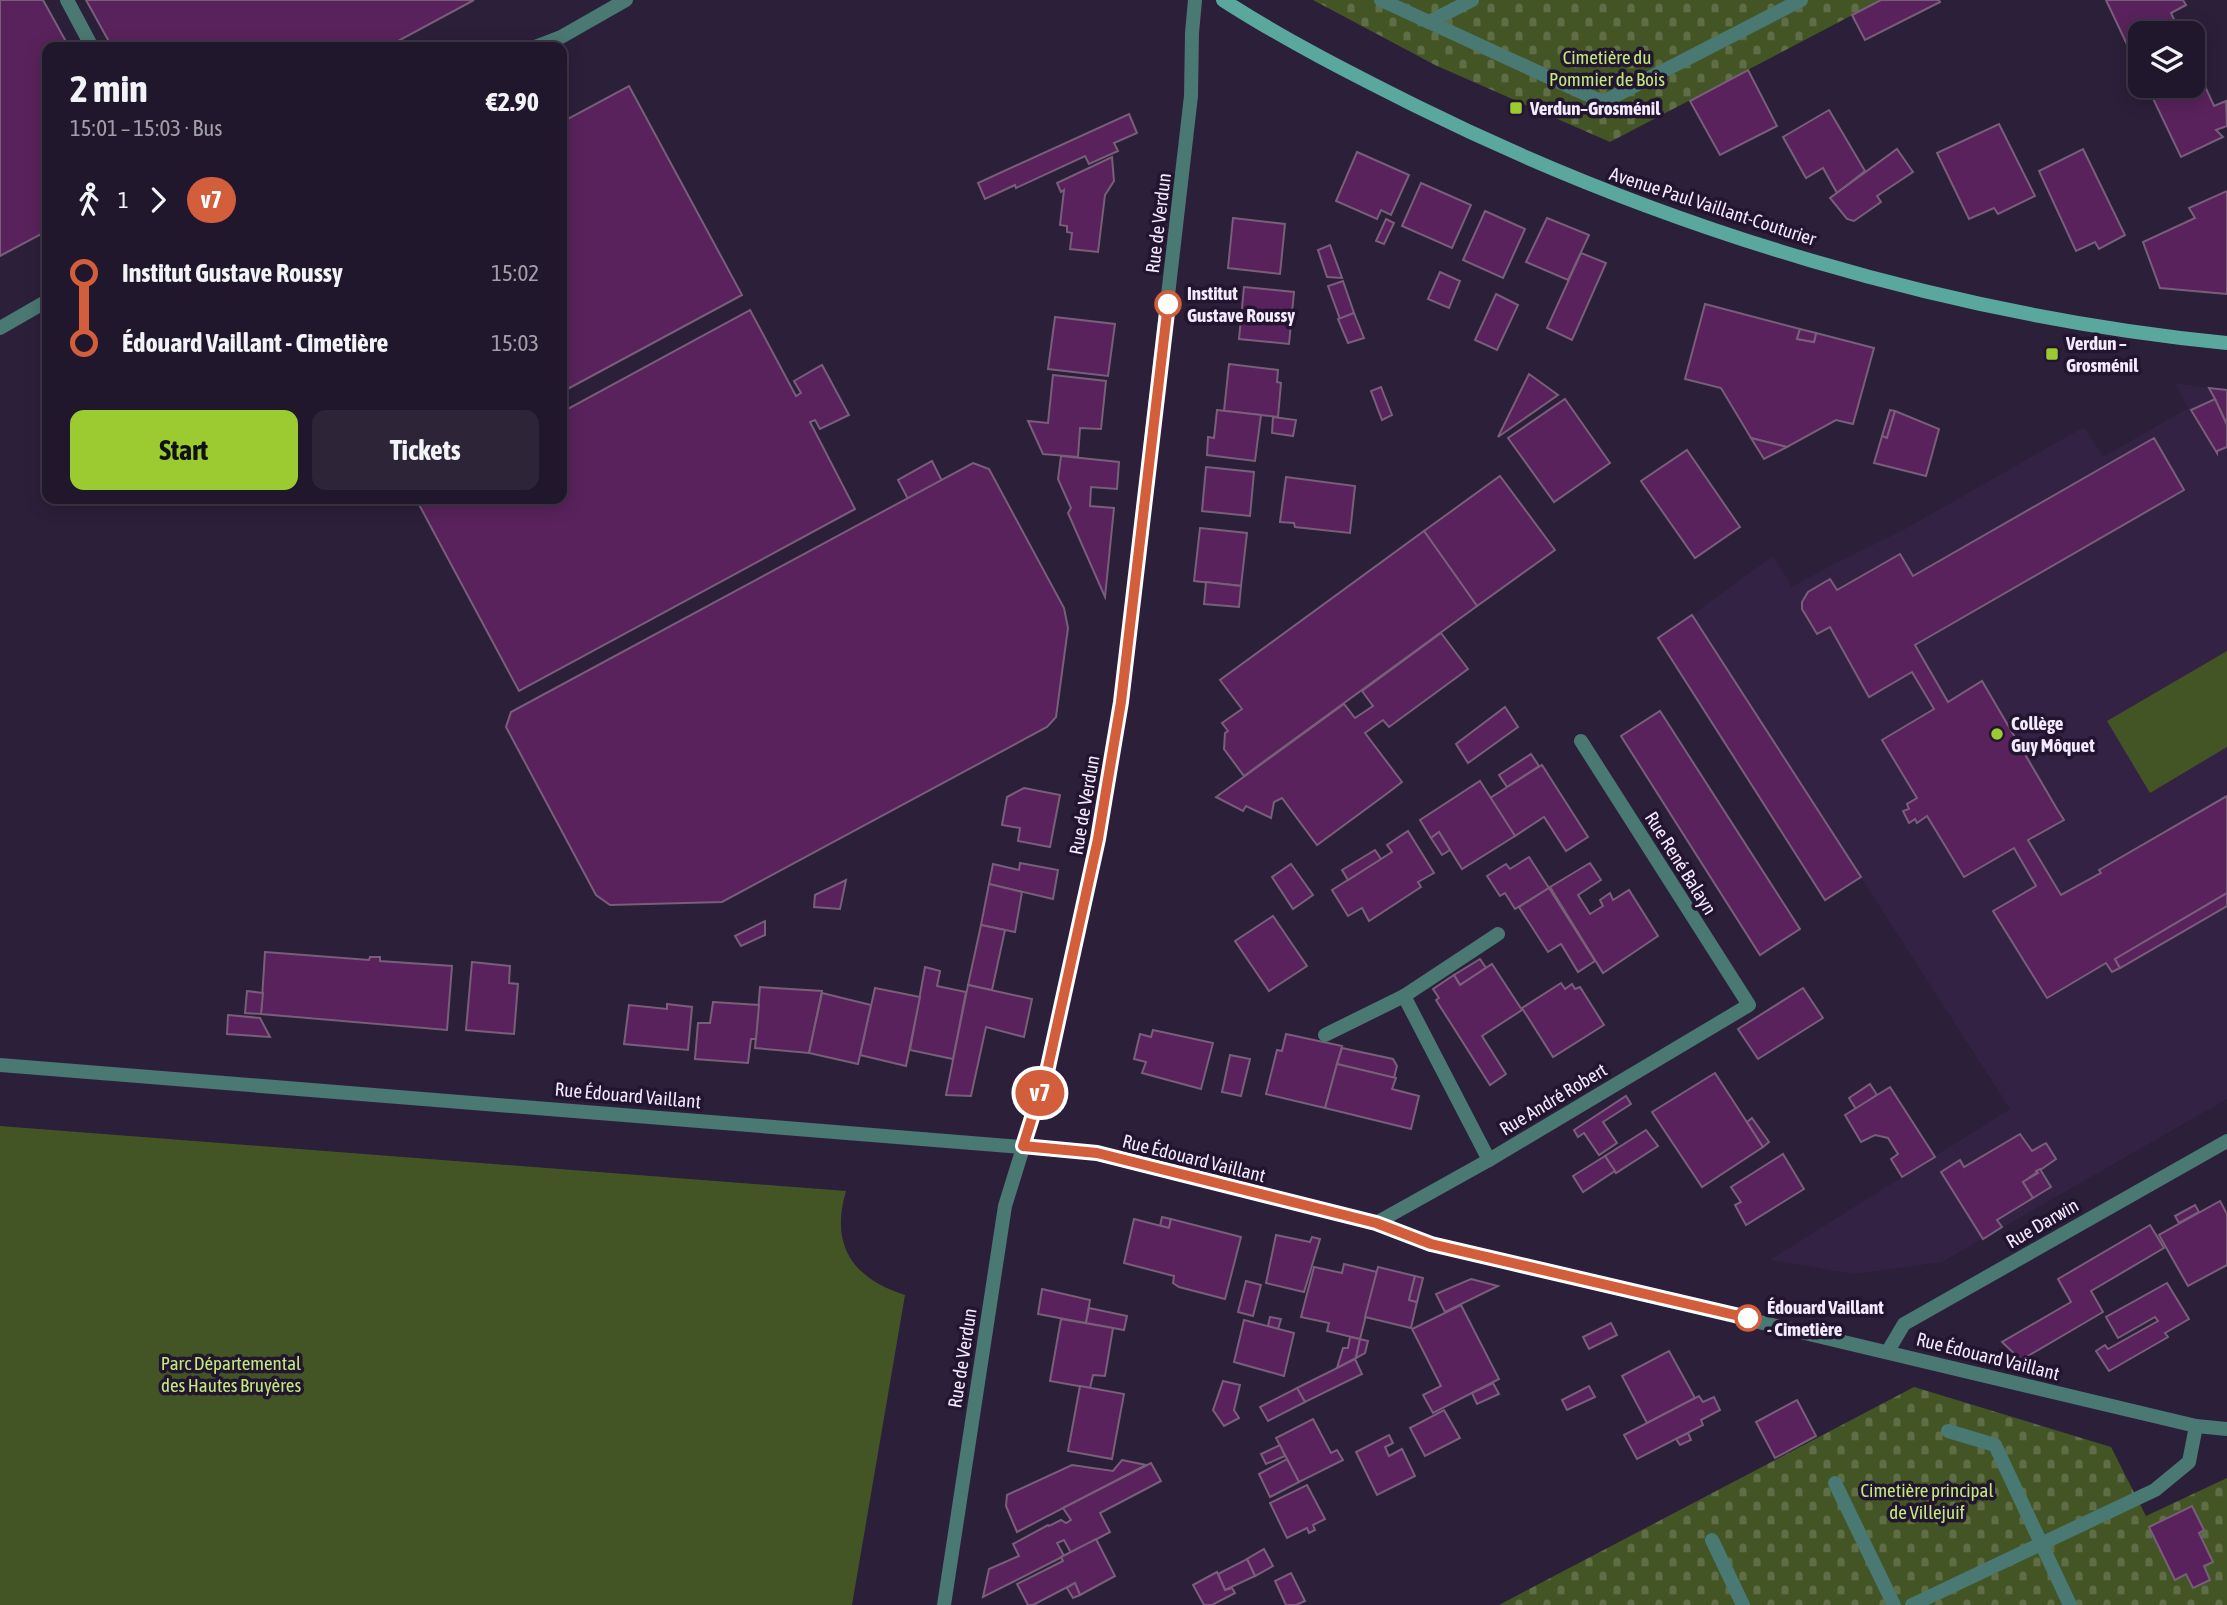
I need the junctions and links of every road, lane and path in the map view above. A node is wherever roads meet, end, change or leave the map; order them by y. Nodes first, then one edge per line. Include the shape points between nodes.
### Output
1 (67, 0) edge
2 (626, 0) edge
3 (1195, 0) edge
4 (1223, 0) edge
5 (1381, 0) edge
6 (1472, 0) edge
7 (1791, 2) edge
8 (1429, 22) junction
9 (89, 42) edge
10 (548, 42) edge
11 (42, 304) edge
12 (0, 328) edge
13 (2227, 343) edge
14 (1581, 741) dead end
15 (1498, 934) dead end
16 (1404, 996) junction
17 (1749, 1005) joint
18 (1325, 1035) dead end
19 (0, 1065) edge
20 (2227, 1141) edge
21 (1023, 1146) junction
22 (1489, 1160) junction
23 (1376, 1223) junction
24 (1888, 1351) junction
25 (2196, 1426) junction
26 (2227, 1429) edge
27 (1948, 1430) dead end
28 (1835, 1483) dead end
29 (1712, 1540) dead end
30 (2042, 1544) junction
31 (944, 1605) edge
32 (1743, 1605) edge
33 (1894, 1605) edge
34 (1912, 1605) edge
35 (2070, 1605) edge

1 - 9 street
2 - 10 street
3 - 21 street, Rue de Verdun via 1191,96 1121,702 1080,923 1048,1067
4 - 13 main road, Avenue Paul Vaillant-Couturier via 1326,62 1478,137 1600,189 1745,239 1979,302 2082,323
5 - 8 street
6 - 8 street
7 - 8 street via 1603,102
11 - 12 street
14 - 17 street, Rue René Balayn
15 - 16 street
16 - 18 street
16 - 22 street
17 - 22 street, Rue André Robert
19 - 21 street, Rue Édouard Vaillant
20 - 24 street, Rue Darwin via 1904,1324
21 - 23 street, Rue Édouard Vaillant via 1097,1153
21 - 31 street, Rue de Verdun via 1005,1206
22 - 23 street, Rue André Robert
23 - 24 street, Rue Édouard Vaillant via 1431,1244
24 - 25 street, Rue Édouard Vaillant
25 - 26 street, Rue Édouard Vaillant
25 - 30 street via 2189,1462 2155,1490
27 - 30 street via 1995,1445
28 - 33 street
29 - 32 street
30 - 34 street
30 - 35 street

